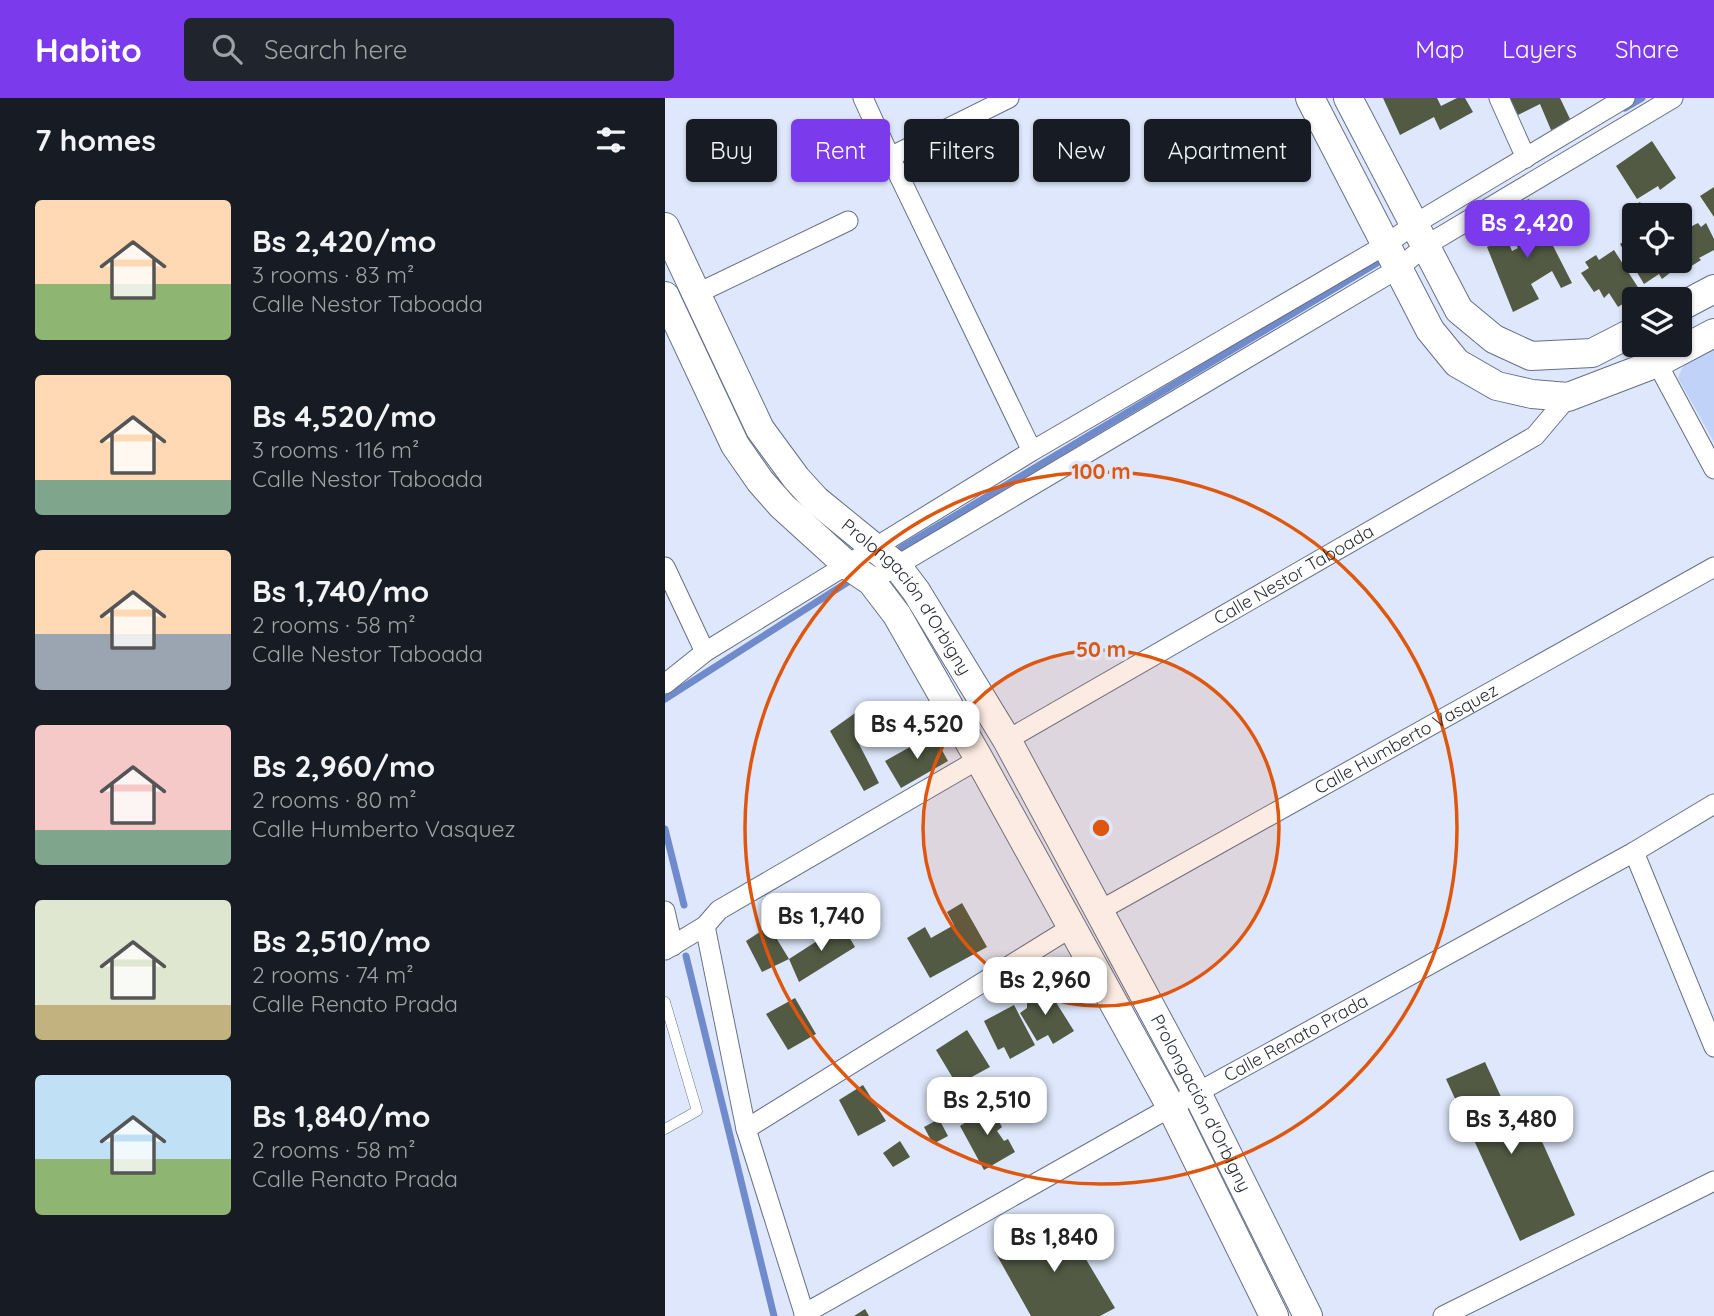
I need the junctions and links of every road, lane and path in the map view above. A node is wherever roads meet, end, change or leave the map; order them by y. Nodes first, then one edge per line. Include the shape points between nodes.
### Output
1 (863, 98) edge
2 (1009, 98) edge
3 (1310, 98) edge
4 (1348, 98) edge
5 (1499, 98) edge
6 (1625, 98) edge
7 (1673, 98) edge
8 (873, 119) edge
9 (890, 157) joint
10 (1526, 158) junction
11 (848, 221) dead end
12 (665, 227) edge
13 (1419, 236) junction
14 (1393, 256) junction
15 (1714, 289) edge
16 (696, 294) junction
17 (665, 296) edge
18 (1692, 301) edge
19 (1714, 333) edge
20 (1622, 338) edge
21 (1657, 363) junction
22 (1568, 397) junction
23 (1032, 452) junction
24 (1714, 469) edge
25 (876, 548) junction
26 (848, 565) junction
27 (897, 566) junction
28 (665, 567) edge
29 (1714, 567) edge
30 (871, 581) junction
31 (705, 652) junction
32 (665, 684) edge
33 (1007, 740) junction
34 (979, 759) junction
35 (1714, 804) edge
36 (1635, 852) junction
37 (665, 911) edge
38 (1099, 911) junction
39 (705, 926) junction
40 (1072, 927) junction
41 (669, 948) edge
42 (665, 1002) edge
43 (1714, 1047) edge
44 (1197, 1093) junction
45 (1171, 1107) junction
46 (665, 1129) edge
47 (746, 1129) junction
48 (1714, 1181) edge
49 (805, 1315) edge
50 (1274, 1316) edge
51 (1308, 1316) edge
52 (1443, 1316) edge

1 - 8 street
2 - 9 street
3 - 14 main road
4 - 13 main road
5 - 10 street
6 - 10 street
7 - 13 street
9 - 23 street
10 - 13 street
11 - 16 street
12 - 16 main road, Prolongación d'Orbigny
13 - 14 street
13 - 14 street
13 - 20 main road via 1459,310 1494,339 1531,356 1592,353
14 - 22 main road via 1430,330 1457,363 1497,386
14 - 23 street
14 - 27 street
15 - 18 main road
16 - 25 main road, Prolongación d'Orbigny via 760,429 777,454 816,500
17 - 26 main road, Prolongación d'Orbigny via 741,454 782,506
19 - 21 main road
21 - 22 main road
21 - 24 street
22 - 33 street, Calle Nestor Taboada via 1535,436
23 - 25 street
25 - 26 street
25 - 27 main road, Prolongación d'Orbigny
26 - 30 main road, Prolongación d'Orbigny
26 - 31 street
27 - 30 street
27 - 33 main road, Prolongación d'Orbigny
28 - 31 street
29 - 38 street, Calle Humberto Vasquez
30 - 34 main road, Prolongación d'Orbigny via 897,615
31 - 32 street
33 - 38 main road, Prolongación d'Orbigny
34 - 39 street via 719,910
34 - 40 main road, Prolongación d'Orbigny
35 - 36 street, Calle Renato Prada
36 - 43 street
36 - 44 street, Calle Renato Prada
37 - 41 street
38 - 44 main road, Prolongación d'Orbigny
39 - 41 street
39 - 47 street
40 - 45 main road, Prolongación d'Orbigny
40 - 47 street
42 - 46 lane via 698,1111
44 - 45 street, Calle Renato Prada
44 - 51 main road, Prolongación d'Orbigny
45 - 49 street, Calle Renato Prada
45 - 50 main road, Prolongación d'Orbigny
47 - 49 street
48 - 52 street

